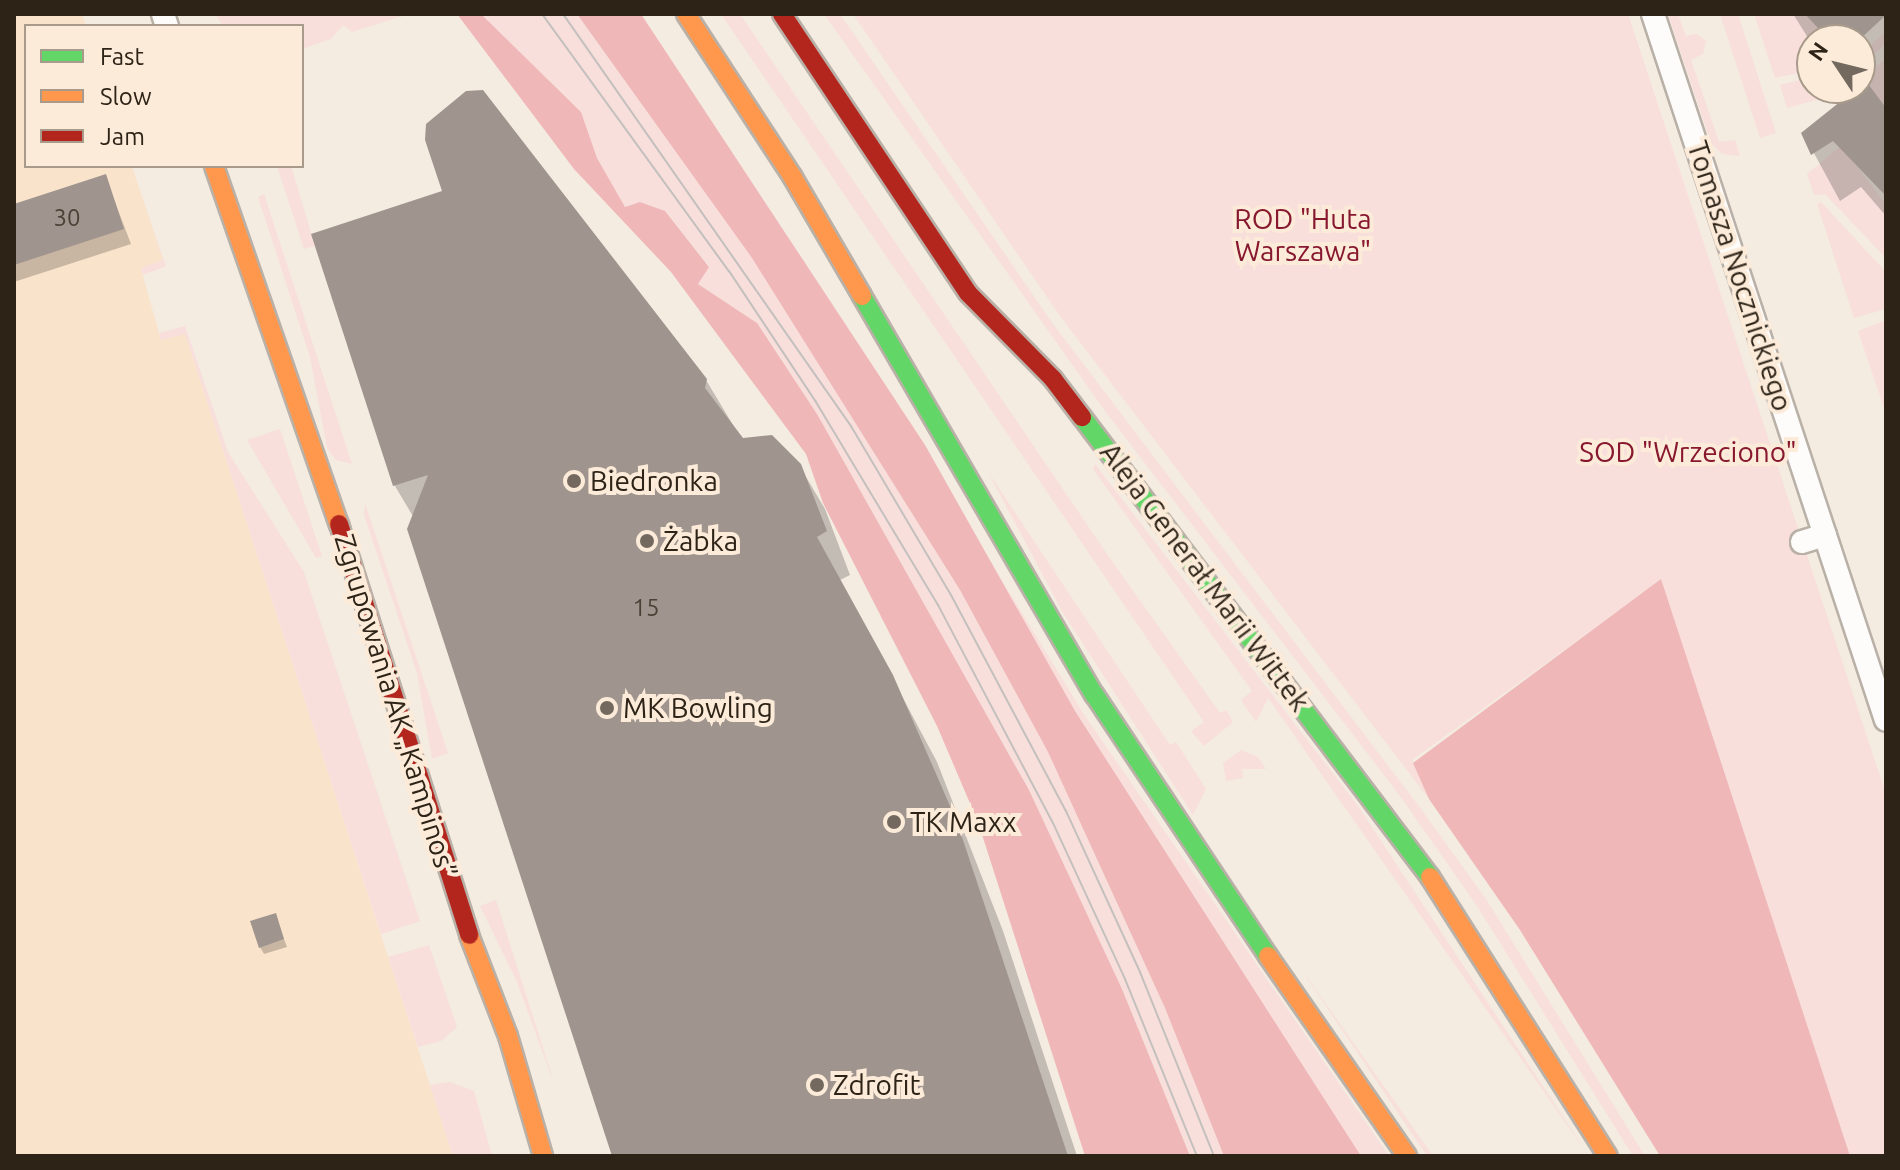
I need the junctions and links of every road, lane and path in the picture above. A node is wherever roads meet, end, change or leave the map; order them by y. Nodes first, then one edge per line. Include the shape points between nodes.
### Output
1 (686, 14) edge
2 (782, 14) edge
3 (1653, 14) edge
4 (215, 168) edge
5 (1825, 535) junction
6 (1802, 542) dead end
7 (1886, 720) edge
8 (543, 1156) edge
9 (1407, 1156) edge
10 (1608, 1156) edge

1 - 9 main road via 792,176 1094,694 1201,860
2 - 10 main road, Aleja Generał Marii Wittek via 968,293 1063,391 1429,875
3 - 5 street, Tomasza Nocznickiego
4 - 8 main road, Zgrupowania AK „Kampinos” via 386,660 458,903 508,1036
5 - 6 street
5 - 7 street, Tomasza Nocznickiego

